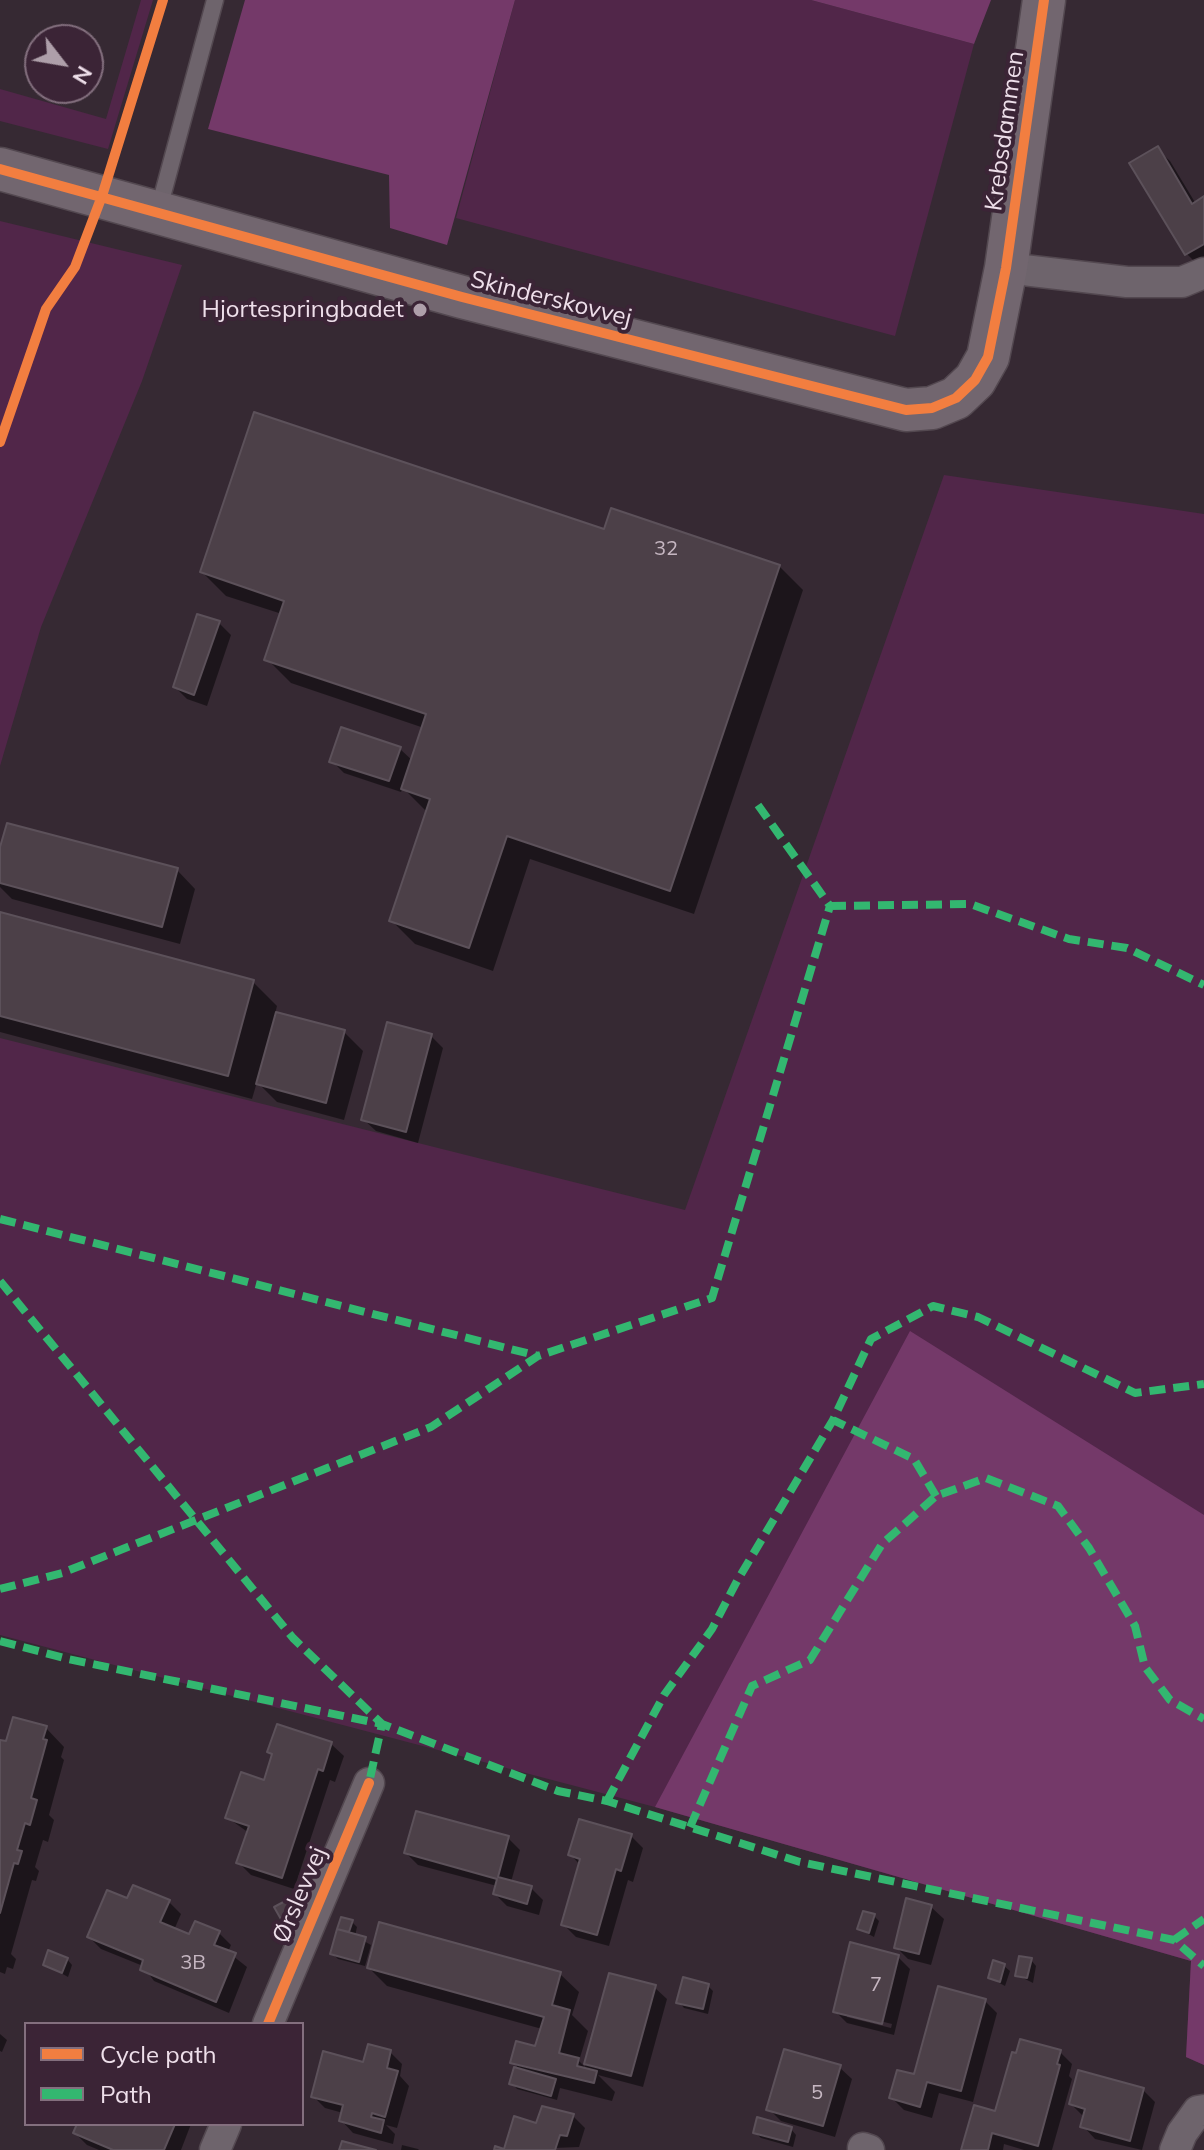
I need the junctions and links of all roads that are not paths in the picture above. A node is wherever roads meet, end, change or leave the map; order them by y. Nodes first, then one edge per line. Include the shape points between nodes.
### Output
1 (215, 0) edge
2 (1044, 0) edge
3 (0, 169) edge
4 (158, 212) junction
5 (1006, 268) junction
6 (1204, 273) edge
7 (369, 1783) dead end
8 (269, 2022) edge
9 (1204, 2110) edge
10 (225, 2126) edge
11 (215, 2150) edge
12 (1175, 2150) edge

1 - 4 lane
2 - 5 street, Krebsdammen
3 - 4 street, Skinderskovvej
4 - 5 street, Skinderskovvej via 462,297 906,410 932,408 956,398 975,380 988,357
5 - 6 street via 1127,282 1182,282
7 - 8 street, Ørslevvej
9 - 12 street via 1182,2133
10 - 11 street

